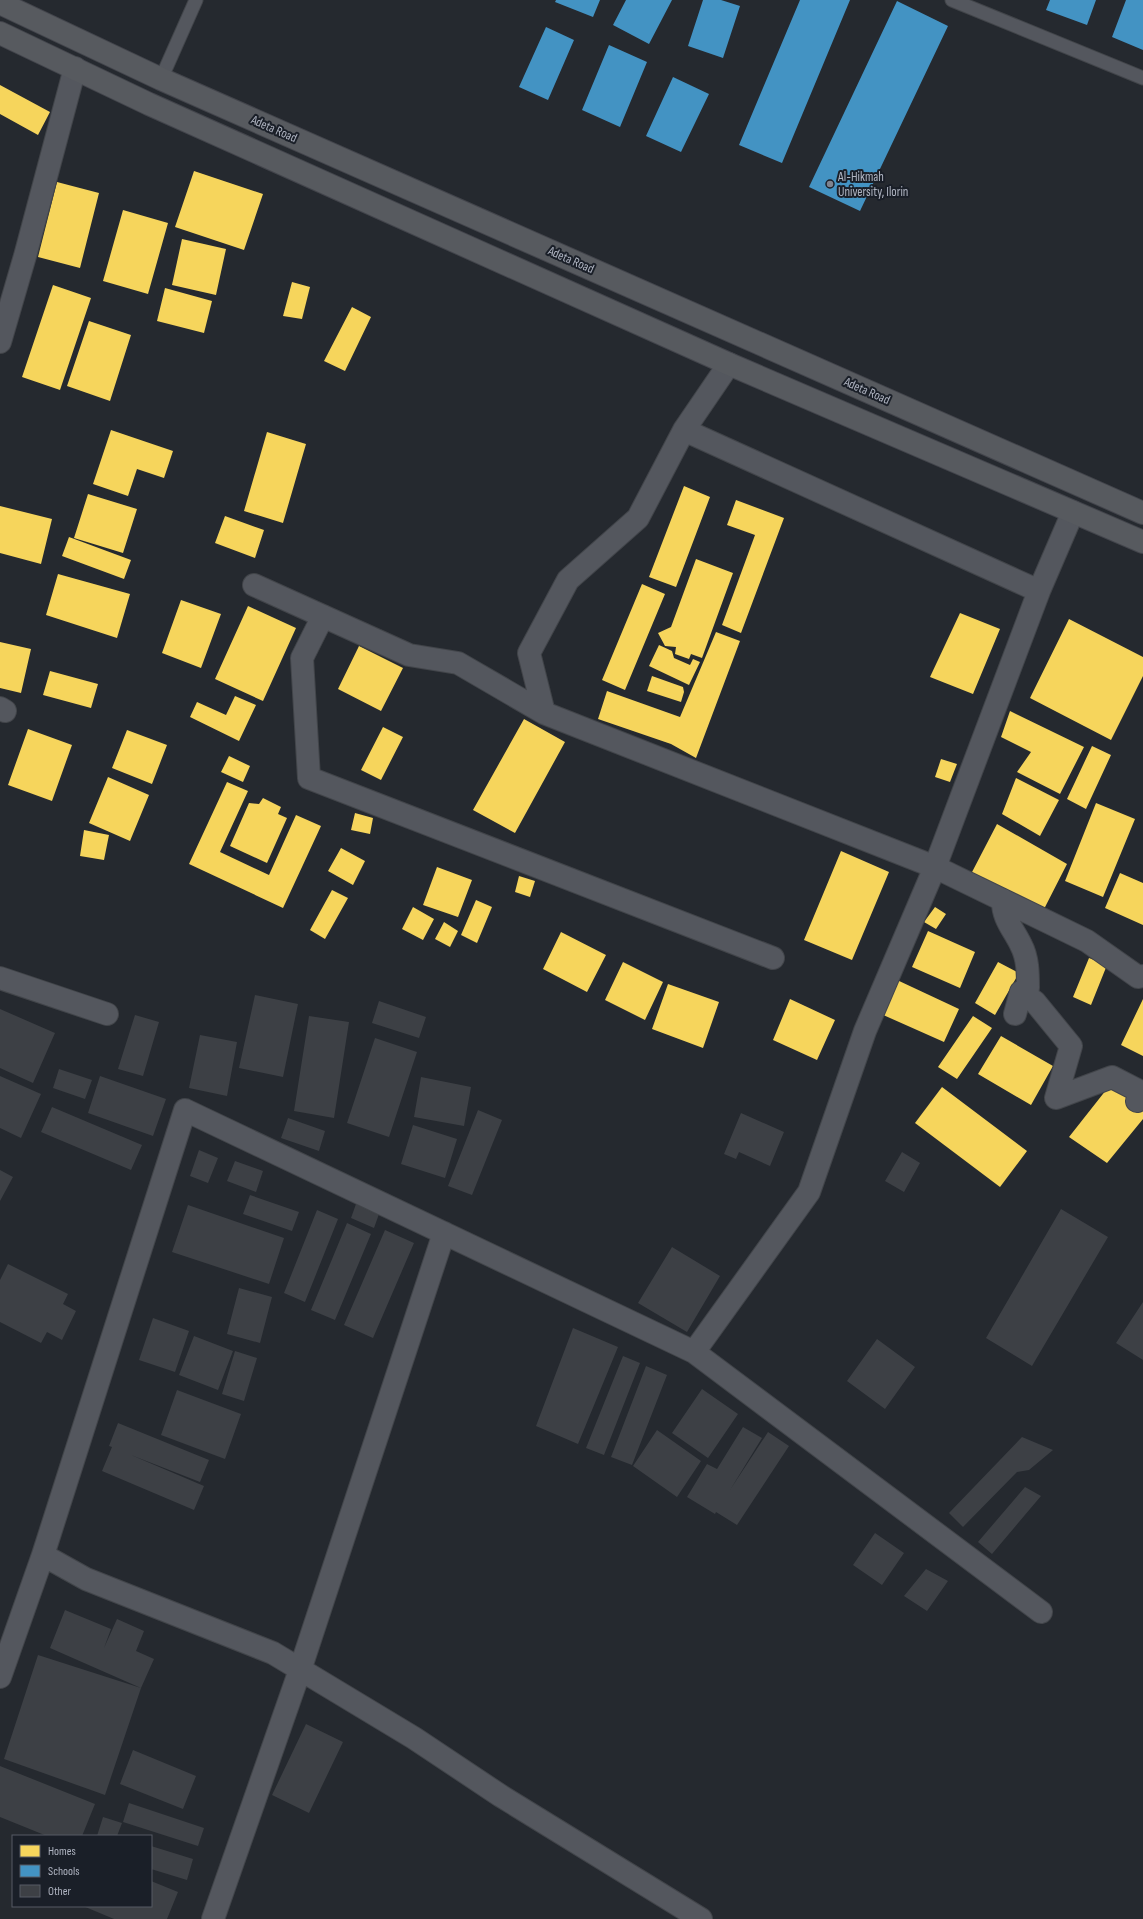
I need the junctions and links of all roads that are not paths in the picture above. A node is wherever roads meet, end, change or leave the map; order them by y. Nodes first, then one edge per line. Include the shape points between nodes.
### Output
1 (196, 0) edge
2 (952, 0) edge
3 (0, 3) edge
4 (0, 33) edge
5 (75, 68) junction
6 (1143, 78) edge
7 (161, 79) junction
8 (0, 342) edge
9 (729, 364) junction
10 (684, 430) junction
11 (1073, 512) junction
12 (1143, 513) edge
13 (1143, 542) edge
14 (254, 585) dead end
15 (1039, 591) junction
16 (323, 616) junction
17 (544, 713) junction
18 (935, 868) junction
19 (1003, 900) junction
20 (773, 958) dead end
21 (1143, 976) edge
22 (0, 978) edge
23 (1021, 992) junction
24 (107, 1014) dead end
25 (1015, 1014) dead end
26 (1119, 1065) dead end
27 (1143, 1079) edge
28 (1137, 1101) dead end
29 (444, 1233) junction
30 (694, 1352) junction
31 (43, 1555) junction
32 (1041, 1612) dead end
33 (2, 1665) edge
34 (300, 1670) junction
35 (214, 1919) edge
36 (701, 1919) edge

1 - 7 lane
2 - 6 lane
3 - 7 main road, Adeta Road
4 - 5 main road
5 - 8 street
5 - 9 main road
7 - 12 main road, Adeta Road
9 - 10 street
9 - 11 main road
10 - 15 street
10 - 17 street via 638,518 568,580 529,653
11 - 13 main road
11 - 15 street
14 - 16 street
15 - 18 street
16 - 17 street via 410,655 458,663
16 - 20 street via 302,658 309,778
17 - 18 street
18 - 19 street
18 - 30 street via 865,1031 808,1192
19 - 21 street via 1087,941 1138,977
19 - 23 street via 1002,910 1022,946 1028,973 1028,988
22 - 24 street
23 - 25 street
23 - 28 street via 1035,1002 1071,1046 1056,1098 1112,1077 1143,1093
26 - 27 street
29 - 30 street
29 - 31 street via 185,1110
29 - 34 street
30 - 32 street
31 - 33 street
31 - 34 street via 86,1579 273,1653
34 - 35 street
34 - 36 street via 414,1738 501,1796

